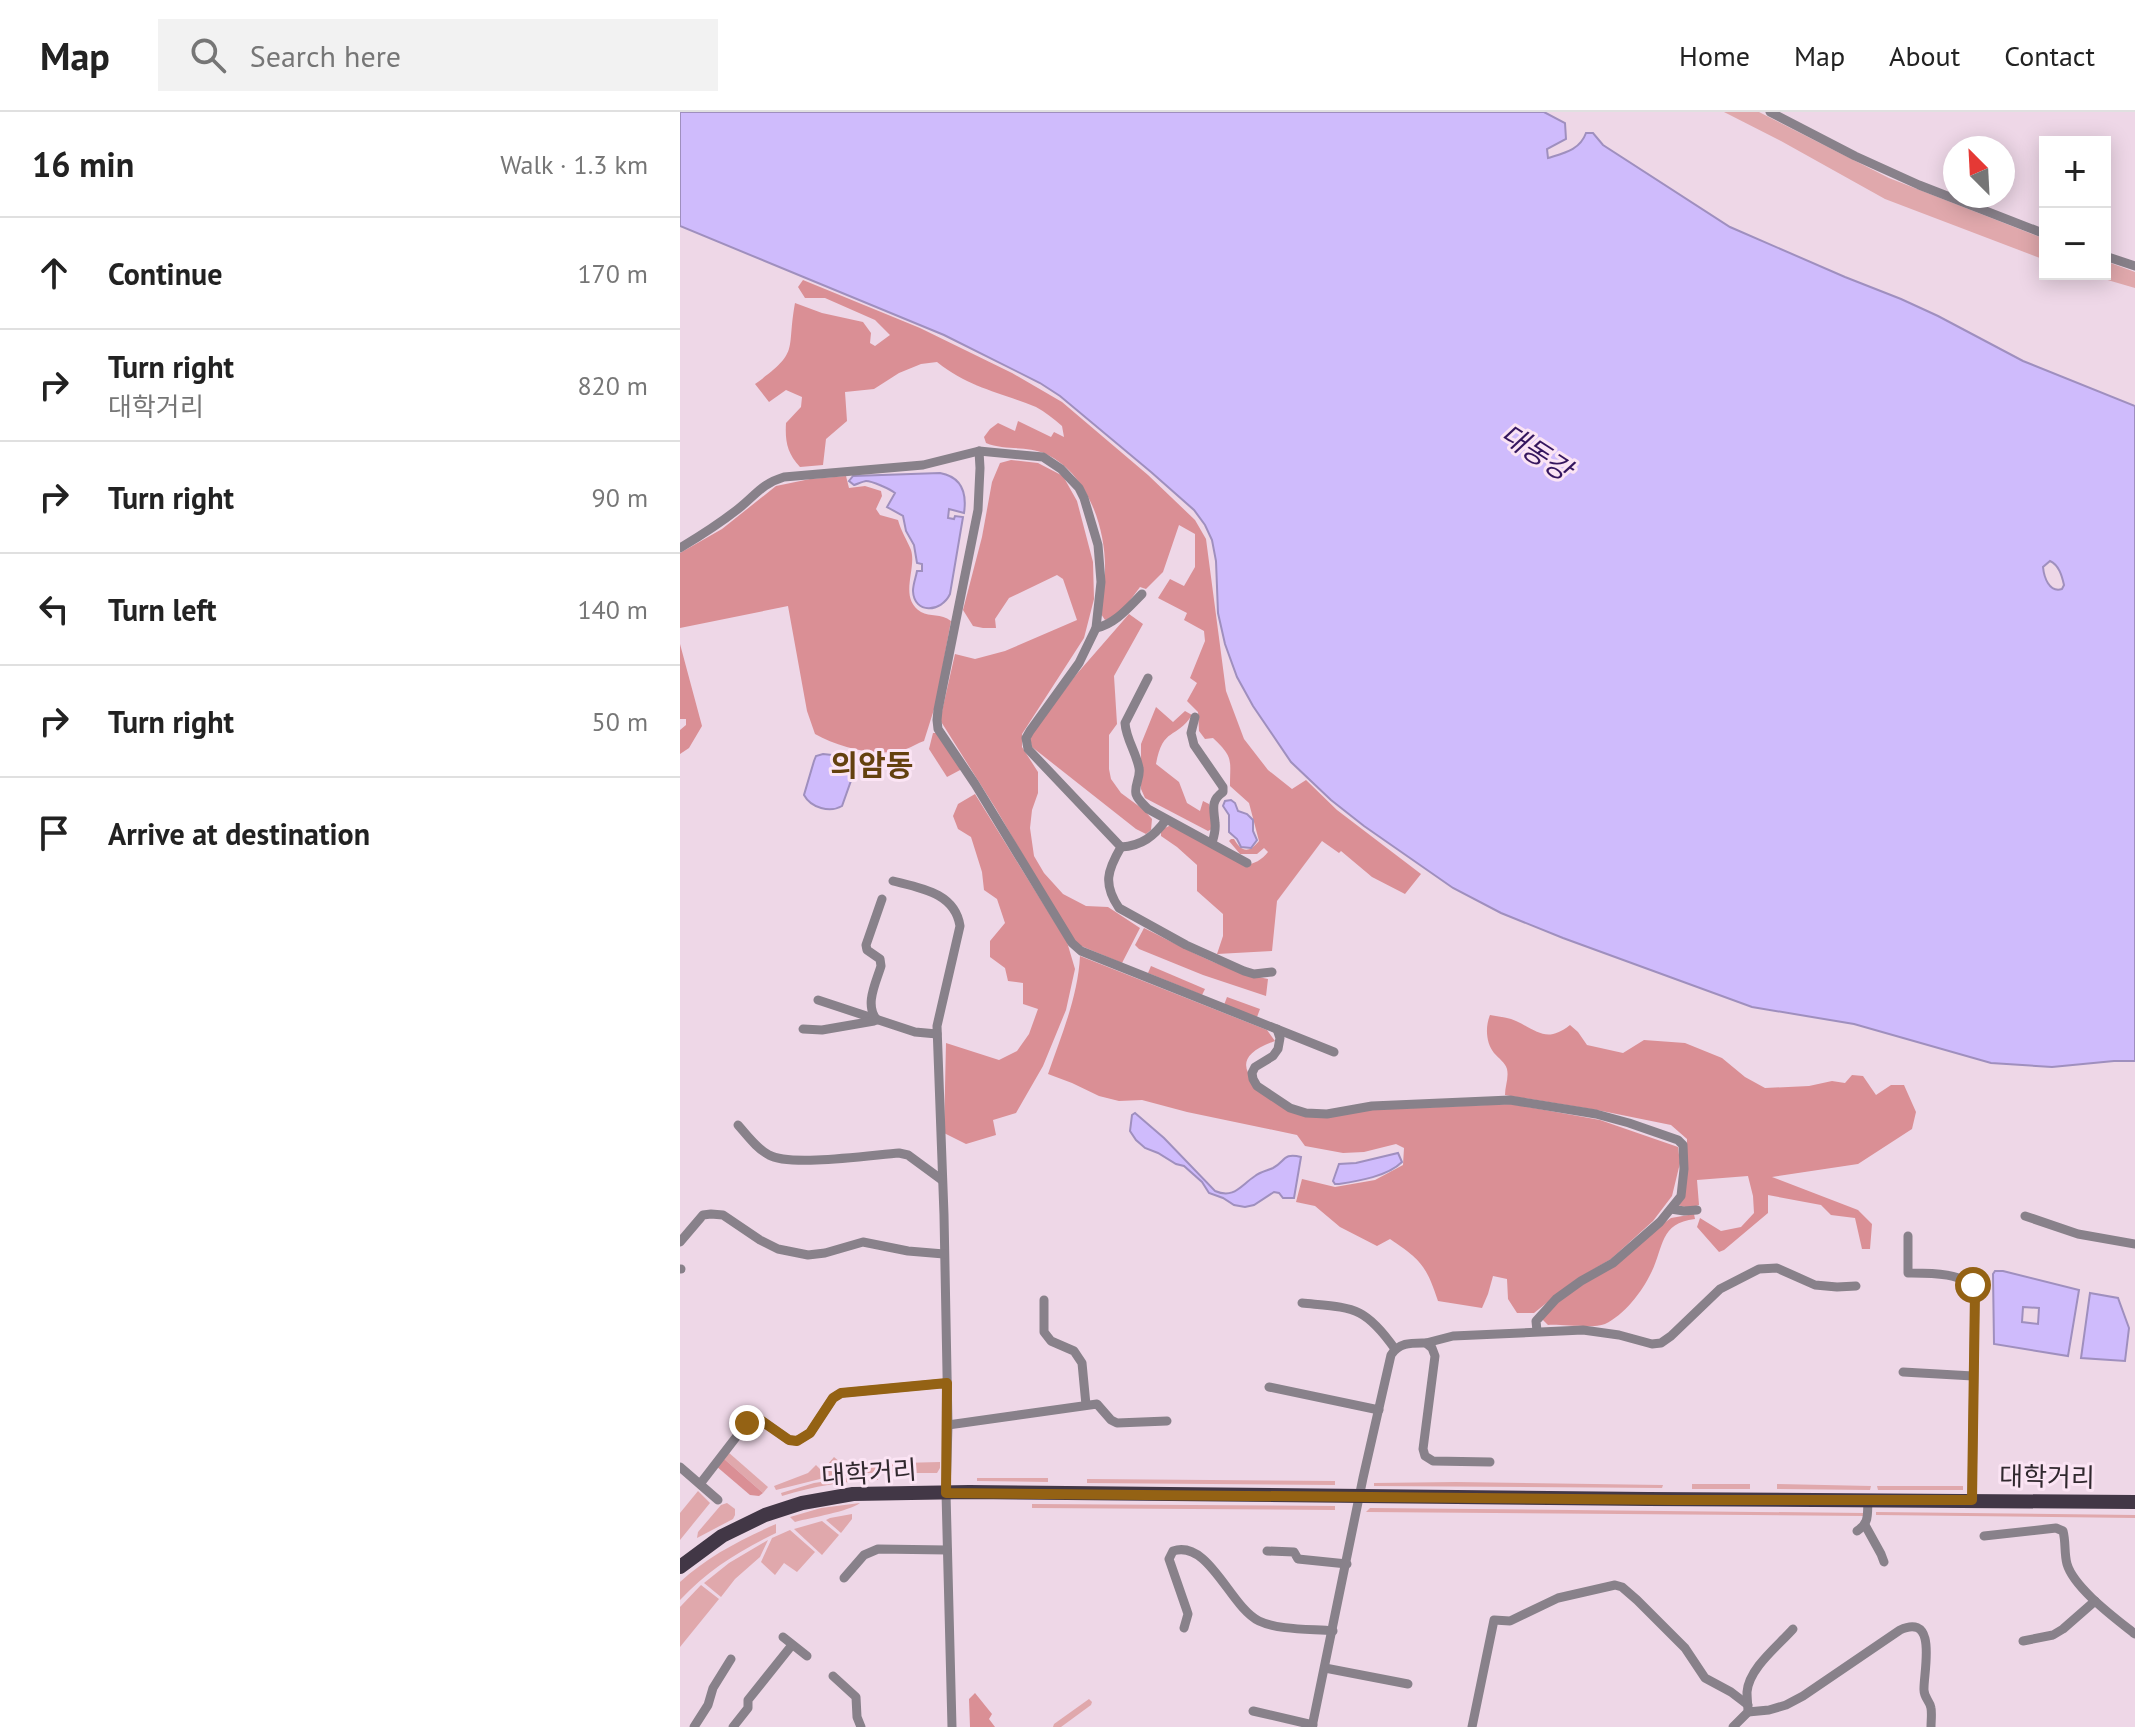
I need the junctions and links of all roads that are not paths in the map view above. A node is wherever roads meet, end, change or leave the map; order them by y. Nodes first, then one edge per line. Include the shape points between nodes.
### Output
1 (1770, 112) edge
2 (2039, 232) edge
3 (2111, 258) edge
4 (2135, 266) edge
5 (979, 451) junction
6 (680, 548) edge
7 (1142, 594) dead end
8 (1096, 628) junction
9 (1148, 678) dead end
10 (1195, 717) dead end
11 (1166, 820) junction
12 (1212, 843) junction
13 (1121, 847) junction
14 (1247, 863) dead end
15 (893, 881) dead end
16 (882, 899) dead end
17 (1272, 972) dead end
18 (818, 1000) dead end
19 (877, 1020) junction
20 (803, 1029) dead end
21 (1277, 1029) junction
22 (937, 1034) junction
23 (1334, 1052) dead end
24 (738, 1125) dead end
25 (942, 1180) junction
26 (1671, 1209) junction
27 (1697, 1210) dead end
28 (2025, 1216) dead end
29 (1908, 1236) dead end
30 (680, 1242) edge
31 (2135, 1244) edge
32 (944, 1254) junction
33 (1856, 1286) dead end
34 (1044, 1300) dead end
35 (1302, 1303) dead end
36 (1537, 1331) junction
37 (1426, 1343) junction
38 (1395, 1349) junction
39 (1903, 1372) dead end
40 (1973, 1376) junction
41 (947, 1383) junction
42 (1269, 1387) dead end
43 (1086, 1405) junction
44 (1379, 1410) junction
45 (1167, 1421) dead end
46 (948, 1425) junction
47 (1490, 1462) dead end
48 (680, 1467) edge
49 (700, 1484) junction
50 (946, 1493) junction
51 (1360, 1496) junction
52 (718, 1500) dead end
53 (1868, 1500) junction
54 (1972, 1500) junction
55 (2135, 1502) edge
56 (1984, 1536) dead end
57 (947, 1550) junction
58 (1267, 1551) dead end
59 (1884, 1562) dead end
60 (1347, 1564) junction
61 (680, 1567) edge
62 (844, 1578) dead end
63 (2095, 1601) junction
64 (1184, 1628) dead end
65 (1793, 1629) dead end
66 (1333, 1631) junction
67 (2135, 1634) edge
68 (783, 1637) dead end
69 (2023, 1641) dead end
70 (792, 1645) junction
71 (807, 1656) dead end
72 (731, 1659) dead end
73 (1325, 1668) junction
74 (833, 1676) dead end
75 (1408, 1684) dead end
76 (1748, 1708) junction
77 (1253, 1711) dead end
78 (1738, 1725) edge
79 (948, 1726) edge
80 (1312, 1726) edge
81 (1475, 1726) edge
82 (694, 1727) edge
83 (733, 1727) edge
84 (861, 1727) edge
85 (1931, 1727) edge

1 - 2 street via 1919,185
3 - 4 street
5 - 6 street via 923,465 768,482
5 - 8 street via 1043,457 1079,488 1100,560
5 - 21 street via 978,510 938,729 1081,951
7 - 8 street via 1116,620
8 - 13 street via 1026,744
9 - 11 street via 1125,727 1139,767 1137,795
10 - 12 street via 1194,745 1223,787 1213,806
11 - 12 street
11 - 13 street via 1145,841
12 - 14 street
13 - 17 street via 1108,871 1119,908 1244,971
15 - 22 street via 932,891 958,916
16 - 19 street via 866,945 880,959 870,1006
18 - 19 street
19 - 20 street
19 - 22 street
21 - 23 street
21 - 26 street via 1278,1049 1252,1073 1257,1086 1290,1108 1327,1114 1372,1106 1510,1100 1596,1114 1683,1145 1681,1196
22 - 25 street
24 - 25 street via 763,1151 779,1159 899,1153
25 - 32 street
26 - 27 street
26 - 36 street via 1613,1263 1556,1299 1536,1321
28 - 31 street via 2078,1234
29 - 40 street via 1908,1273 1946,1274 1973,1285
30 - 32 street via 703,1215 711,1214 723,1215 778,1249 808,1255 863,1242
32 - 41 street
33 - 36 street via 1815,1285 1777,1268 1759,1269 1720,1289 1661,1343 1583,1330
34 - 43 street via 1044,1332 1074,1351 1082,1363
35 - 38 street via 1363,1314
36 - 37 street via 1453,1336
37 - 38 street
37 - 47 street via 1435,1356 1425,1456 1433,1461
38 - 44 street
39 - 40 street
40 - 54 street
41 - 46 street
41 - 49 street via 841,1393 810,1433 797,1441 754,1418
42 - 44 street
43 - 45 street via 1097,1404 1117,1423
43 - 46 street
44 - 51 street
46 - 50 street
48 - 49 street
49 - 52 street
50 - 51 main road, 대학거리
50 - 57 street
50 - 61 main road, 대학거리 via 853,1494 802,1503 722,1536
51 - 53 main road, 대학거리
51 - 60 street
53 - 54 main road, 대학거리
53 - 59 street via 1861,1528 1869,1529
54 - 55 main road, 대학거리
56 - 63 street via 2063,1531 2068,1567
57 - 62 street via 878,1549 864,1555
57 - 79 street
58 - 60 street
60 - 66 street
63 - 67 street
63 - 69 street via 2053,1635
64 - 66 street via 1188,1614 1169,1559 1173,1551 1185,1549 1203,1559 1257,1620
65 - 76 street via 1753,1677
66 - 73 street
68 - 70 street
70 - 71 street
70 - 83 street
72 - 82 street
73 - 75 street
73 - 80 street
74 - 84 street via 856,1697
76 - 78 street
76 - 81 street via 1705,1678 1685,1648 1615,1585 1558,1598 1510,1621 1494,1620
76 - 85 street via 1786,1705 1900,1630 1914,1627 1928,1649 1924,1691
77 - 80 street

